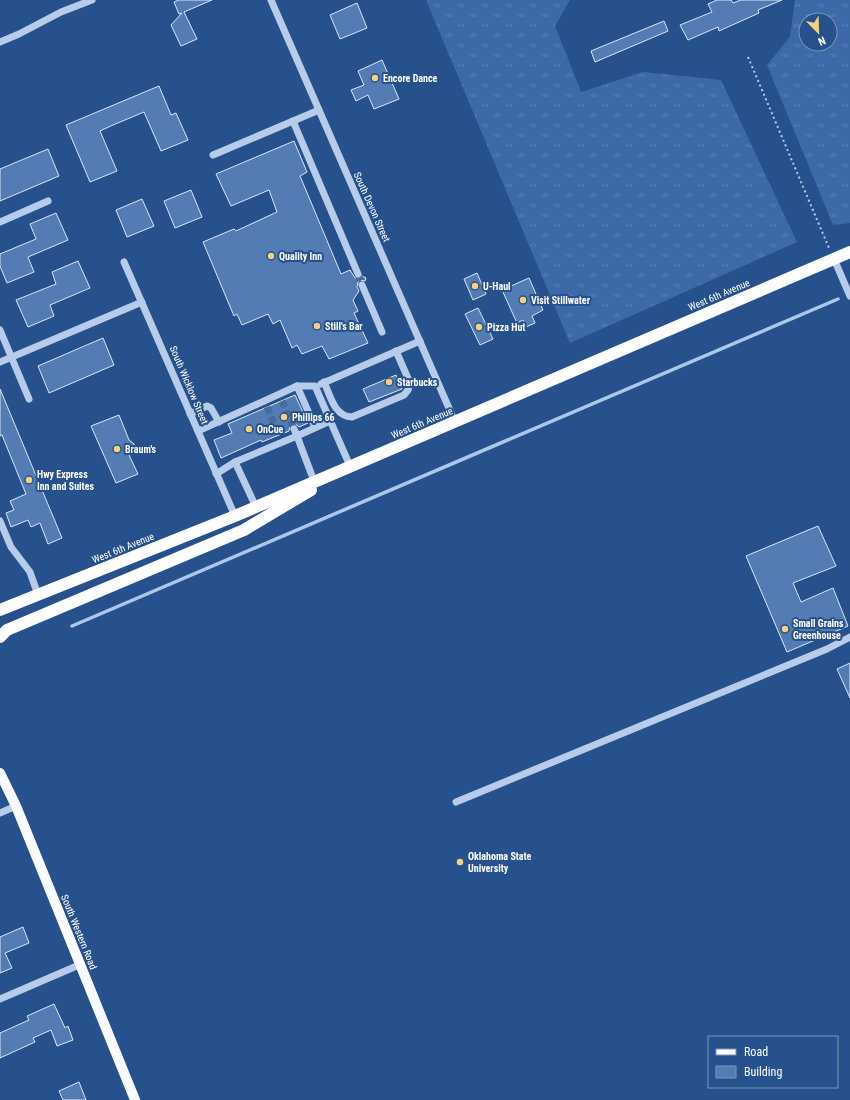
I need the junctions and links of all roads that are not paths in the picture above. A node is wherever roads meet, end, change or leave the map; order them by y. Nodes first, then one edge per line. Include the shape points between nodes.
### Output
1 (92, 0) edge
2 (271, 0) edge
3 (0, 42) edge
4 (319, 110) junction
5 (293, 121) junction
6 (213, 155) dead end
7 (48, 201) dead end
8 (0, 222) edge
9 (850, 252) edge
10 (834, 259) junction
11 (124, 262) dead end
12 (358, 274) tunnel mouth
13 (362, 285) tunnel mouth
14 (850, 296) edge
15 (142, 302) junction
16 (0, 330) edge
17 (382, 332) dead end
18 (420, 341) junction
19 (396, 351) junction
20 (12, 358) junction
21 (0, 362) edge
22 (324, 382) junction
23 (297, 386) junction
24 (315, 386) junction
25 (29, 399) dead end
26 (190, 414) junction
27 (330, 421) junction
28 (219, 422) junction
29 (455, 422) junction
30 (315, 427) junction
31 (198, 431) junction
32 (295, 432) junction
33 (236, 462) junction
34 (350, 466) junction
35 (216, 474) junction
36 (314, 481) junction
37 (256, 507) junction
38 (234, 516) junction
39 (0, 521) edge
40 (38, 595) junction
41 (0, 610) edge
42 (0, 637) edge
43 (850, 637) edge
44 (0, 773) edge
45 (456, 802) dead end
46 (16, 806) junction
47 (0, 813) edge
48 (80, 965) junction
49 (0, 999) edge
50 (134, 1100) edge

1 - 3 street
2 - 4 street, South Devon Street
4 - 5 street
4 - 18 street, South Devon Street
5 - 6 street
5 - 12 street
7 - 8 street
9 - 10 highway, West 6th Avenue
10 - 14 street
10 - 29 highway, West 6th Avenue
11 - 15 street, South Wicklow Street
13 - 17 street
15 - 20 street
15 - 26 street, South Wicklow Street
16 - 20 street
18 - 19 street
18 - 29 street, South Devon Street
19 - 22 street
19 - 22 street via 410,382 404,395 352,417 345,417 334,406
20 - 21 street
20 - 25 street
22 - 24 street
23 - 24 street
23 - 28 street via 281,397
23 - 30 street
24 - 27 street
26 - 28 street via 207,406
26 - 31 street, South Wicklow Street
27 - 30 street
27 - 34 street
28 - 31 street
29 - 34 highway, West 6th Avenue
30 - 32 street
31 - 35 street, South Wicklow Street
32 - 33 street
32 - 36 street
33 - 35 street
33 - 37 street
34 - 36 highway, West 6th Avenue
34 - 42 highway via 244,530 7,630
35 - 38 street, South Wicklow Street
36 - 37 highway, West 6th Avenue
37 - 38 highway, West 6th Avenue
38 - 40 highway, West 6th Avenue
39 - 40 street via 11,547 30,572
40 - 41 highway, West 6th Avenue
43 - 45 street
44 - 46 main road, South Western Road
46 - 47 street
46 - 48 main road, South Western Road
48 - 49 street
48 - 50 main road, South Western Road

